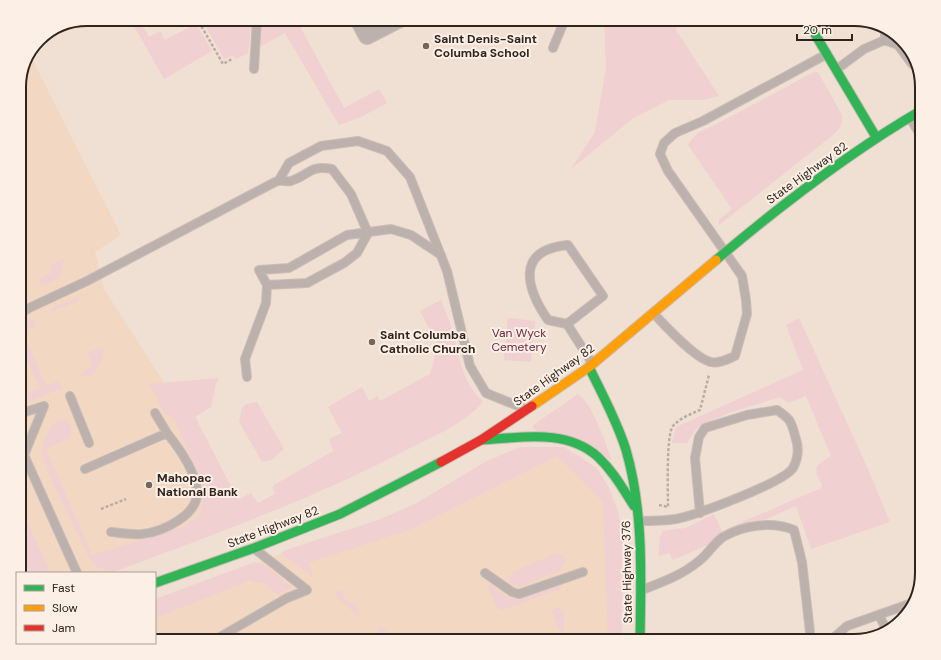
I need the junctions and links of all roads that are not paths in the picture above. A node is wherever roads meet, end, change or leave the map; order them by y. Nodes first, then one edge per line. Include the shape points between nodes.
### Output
1 (257, 26) edge
2 (362, 26) edge
3 (386, 26) edge
4 (562, 26) edge
5 (810, 26) edge
6 (885, 34) edge
7 (885, 40) junction
8 (898, 45) edge
9 (898, 45) edge
10 (553, 48) dead end
11 (827, 53) junction
12 (908, 58) edge
13 (254, 69) dead end
14 (837, 69) junction
15 (915, 115) edge
16 (910, 118) junction
17 (915, 126) edge
18 (876, 137) junction
19 (279, 180) junction
20 (368, 233) junction
21 (726, 252) junction
22 (441, 254) junction
23 (267, 285) junction
24 (26, 310) edge
25 (653, 312) junction
26 (566, 324) junction
27 (591, 365) junction
28 (247, 377) dead end
29 (70, 396) dead end
30 (526, 410) junction
31 (26, 412) edge
32 (154, 413) dead end
33 (167, 433) junction
34 (481, 440) junction
35 (89, 443) dead end
36 (26, 445) edge
37 (26, 463) edge
38 (85, 468) dead end
39 (638, 510) junction
40 (700, 513) junction
41 (638, 521) junction
42 (111, 532) dead end
43 (254, 548) junction
44 (77, 572) edge
45 (583, 572) dead end
46 (485, 573) dead end
47 (156, 584) edge
48 (641, 590) junction
49 (906, 605) edge
50 (879, 614) junction
51 (885, 626) edge
52 (225, 634) edge
53 (640, 634) edge
54 (810, 634) edge
55 (838, 634) edge

1 - 13 lane
2 - 3 street via 367,36
4 - 10 lane
5 - 11 main road
6 - 7 lane
7 - 8 lane
7 - 14 lane via 864,49
9 - 12 lane
11 - 14 main road
11 - 21 lane via 675,134 664,143 660,154 668,171
14 - 18 main road
15 - 16 main road, State Highway 82
16 - 17 lane
16 - 18 main road, State Highway 82
18 - 21 main road, State Highway 82 via 775,210
19 - 20 lane via 290,181 318,167 332,169 351,194
19 - 22 lane via 289,163 321,146 358,141 387,152 410,177
19 - 24 lane
20 - 22 lane via 391,229 411,235
20 - 23 lane via 357,253 349,260 307,283
20 - 23 lane via 347,236 289,268 259,270
21 - 25 main road, State Highway 82
21 - 25 lane via 742,276 746,314 735,356 712,363 703,359 683,343
22 - 30 lane via 470,366 486,393
23 - 28 lane via 266,303 245,359
25 - 27 main road, State Highway 82
26 - 26 lane via 603,296 568,245 554,247 537,256 530,268 529,281 538,305 548,320
26 - 27 lane
27 - 30 main road, State Highway 82
27 - 39 main road, State Highway 376 via 628,461
29 - 35 lane
30 - 34 main road, State Highway 82
31 - 36 lane via 44,406
32 - 33 lane
33 - 38 lane
33 - 42 lane via 194,477 198,491 196,504 181,520 164,529 141,534
34 - 39 main road via 562,437 575,442 593,452
34 - 43 main road, State Highway 82 via 340,514
37 - 44 lane
39 - 41 main road, State Highway 376
40 - 40 lane via 779,478 792,469 798,457 798,444 790,419 777,410 747,415 705,428 699,437 695,458
40 - 41 lane via 663,521
41 - 48 main road, State Highway 376
43 - 47 main road, State Highway 82
43 - 52 lane via 307,590 287,598
45 - 46 lane via 519,594
48 - 53 main road, State Highway 376
48 - 54 lane via 672,579 700,561 722,538 747,527 781,525 794,530 802,562
49 - 50 lane
50 - 51 lane
50 - 55 lane via 847,626

